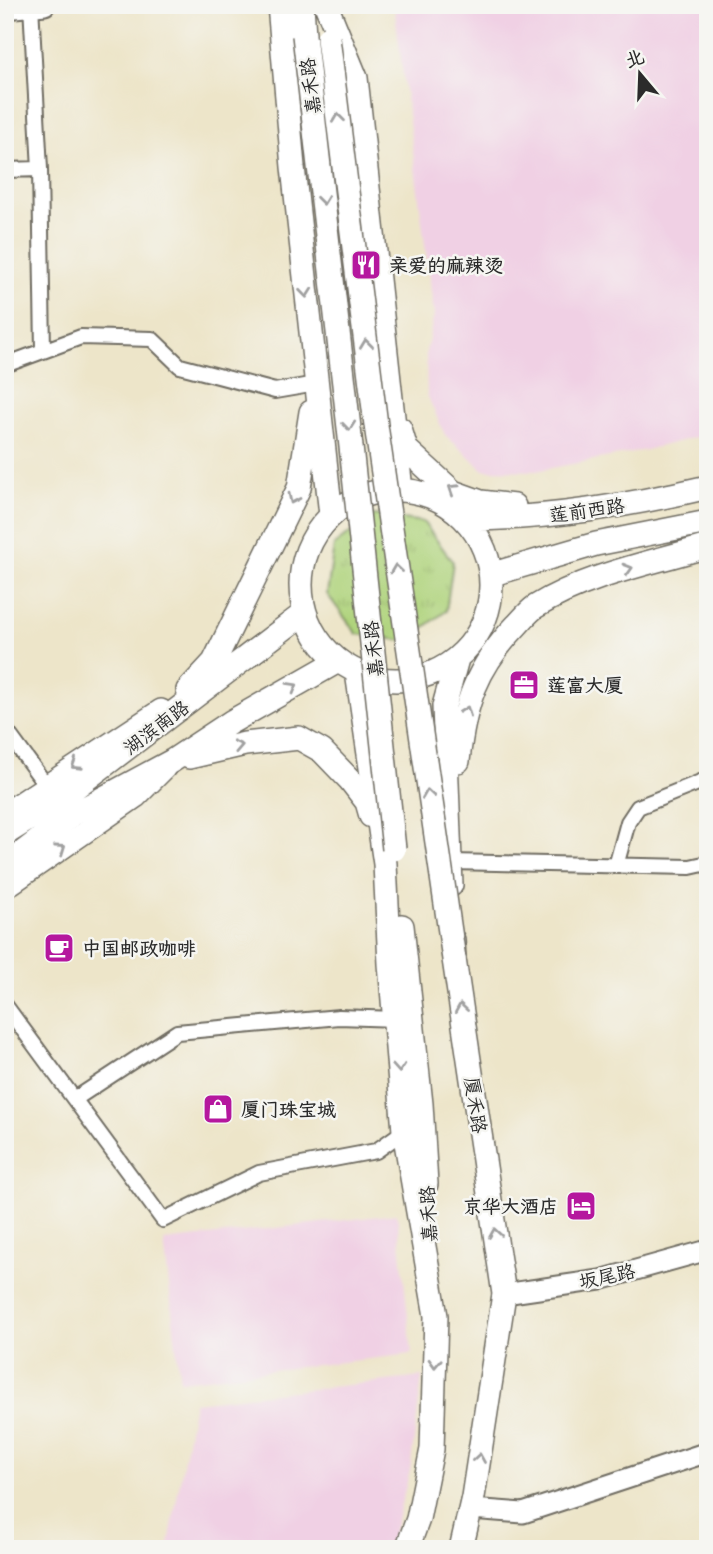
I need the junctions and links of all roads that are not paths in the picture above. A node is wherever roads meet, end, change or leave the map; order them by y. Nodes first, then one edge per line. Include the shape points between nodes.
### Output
1 (279, 5) edge
2 (288, 5) edge
3 (302, 5) edge
4 (325, 5) edge
5 (36, 6) edge
6 (5, 9) edge
7 (304, 35) junction
8 (40, 169) junction
9 (5, 170) edge
10 (43, 350) junction
11 (5, 365) edge
12 (316, 384) junction
13 (392, 405) junction
14 (708, 487) edge
15 (401, 490) junction
16 (566, 512) junction
17 (331, 515) junction
18 (465, 519) junction
19 (706, 527) edge
20 (708, 546) edge
21 (493, 574) junction
22 (303, 614) junction
23 (457, 659) junction
24 (239, 665) junction
25 (348, 667) junction
26 (176, 701) junction
27 (5, 729) edge
28 (172, 761) junction
29 (708, 779) edge
30 (46, 785) junction
31 (5, 813) edge
32 (5, 834) edge
33 (390, 856) junction
34 (450, 857) junction
35 (708, 863) edge
36 (5, 866) edge
37 (616, 866) junction
38 (5, 888) edge
39 (454, 959) junction
40 (5, 1005) edge
41 (396, 1019) junction
42 (75, 1099) junction
43 (404, 1131) junction
44 (708, 1250) edge
45 (504, 1294) junction
46 (432, 1295) junction
47 (708, 1451) edge
48 (471, 1509) junction
49 (407, 1549) edge
50 (460, 1549) edge

1 -> 12 main road
2 - 7 main road
3 - 7 main road, 嘉禾路
4 - 13 main road via 356,78
39 -> 4 main road, 嘉禾路, bridge via 376,425
5 - 6 street
5 - 8 street
7 -> 33 main road, 嘉禾路, bridge via 349,428
8 - 9 street
8 - 10 street
10 - 11 street
10 - 12 street via 81,337 152,339 180,366 275,391
12 - 17 main road
12 -> 26 main road via 299,488 214,662
13 - 15 main road
16 -> 13 main road via 481,502 453,492 406,449
14 - 16 main road, 莲前西路 via 645,502
15 - 17 main road via 352,500
15 - 18 main road via 424,494
16 - 18 main road, 莲前西路 via 519,519
17 - 22 main road via 316,533 297,579
18 - 21 main road via 480,539
19 - 21 main road, 莲前西路 via 596,544
34 -> 20 main road via 462,721 495,649 533,608 590,580
21 - 23 main road via 488,614 476,639
22 - 24 main road, 湖滨南路
22 - 25 main road via 316,638
23 - 25 main road via 429,675 397,681 366,676
23 - 34 main road, 厦禾路 via 444,706
24 - 26 main road
24 - 32 main road, 湖滨南路 via 56,802
28 -> 25 main road, 湖滨南路 via 231,722
25 - 33 main road
26 -> 30 main road
27 - 30 street
28 -> 33 main road via 245,744 299,738 322,751 350,780 366,802
28 - 36 main road, 湖滨南路 via 72,815
38 -> 28 main road, 湖滨南路 via 136,797
29 - 37 street via 638,807 628,822
30 - 31 main road
33 - 41 main road via 390,964
33 - 46 main road, 嘉禾路 via 421,1104
34 - 37 street
34 - 39 main road, 厦禾路
35 - 37 street
45 -> 39 main road, 厦禾路
40 - 42 street
41 - 42 street via 339,1017 177,1032
41 -> 43 main road
42 - 43 street via 163,1220 259,1173 376,1152
43 - 46 main road
44 - 45 street, 坂尾路 via 600,1280
48 -> 45 main road, 厦禾路
46 -> 49 main road via 436,1316 432,1449
47 - 48 street via 523,1513
48 - 50 main road, 厦禾路

